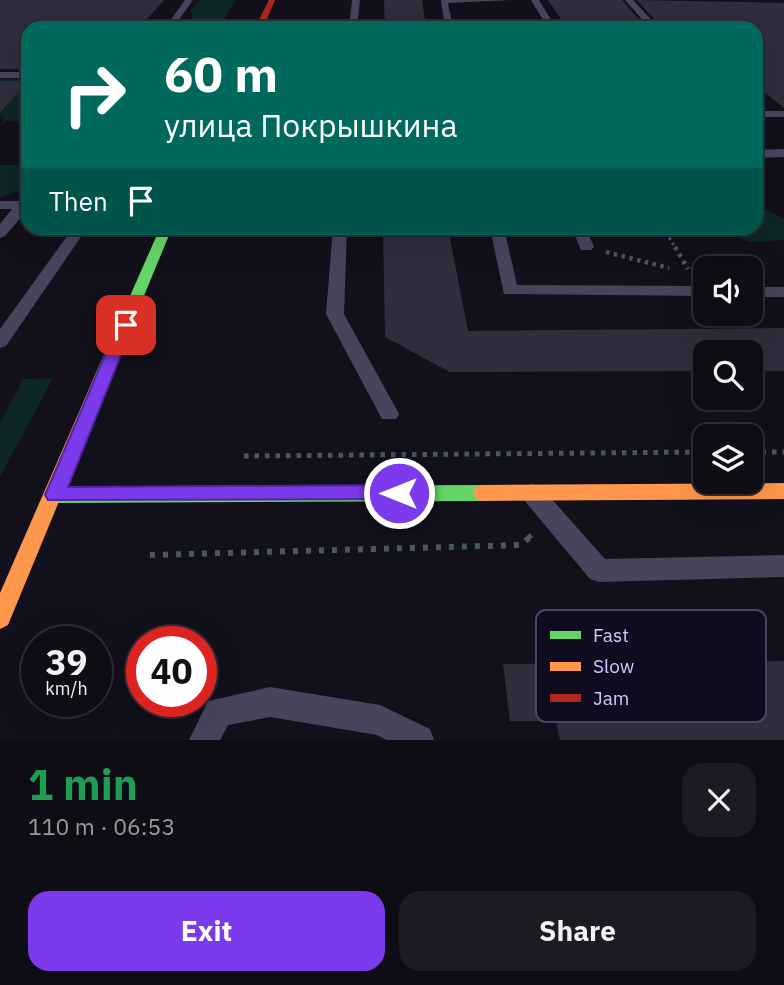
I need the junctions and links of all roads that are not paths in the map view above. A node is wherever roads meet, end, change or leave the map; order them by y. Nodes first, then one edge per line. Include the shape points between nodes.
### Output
1 (189, 0) edge
2 (272, 0) edge
3 (356, 0) edge
4 (508, 0) edge
5 (535, 0) edge
6 (629, 0) edge
7 (174, 21) edge
8 (262, 21) edge
9 (354, 21) edge
10 (448, 21) edge
11 (548, 21) edge
12 (648, 21) edge
13 (0, 75) edge
14 (21, 75) edge
15 (763, 114) edge
16 (784, 114) edge
17 (784, 153) edge
18 (763, 154) edge
19 (21, 204) edge
20 (0, 205) edge
21 (21, 210) edge
22 (0, 233) edge
23 (75, 235) edge
24 (163, 235) edge
25 (340, 235) edge
26 (498, 235) edge
27 (582, 235) edge
28 (586, 247) road end
29 (693, 291) edge
30 (763, 292) edge
31 (784, 292) edge
32 (0, 342) edge
33 (388, 414) dead end
34 (784, 491) edge
35 (532, 493) junction
36 (55, 495) junction
37 (784, 566) edge
38 (0, 618) edge
39 (379, 730) edge
40 (204, 740) edge
41 (419, 740) edge

1 - 7 lane
2 - 8 main road
3 - 9 lane
4 - 10 lane via 444,1
5 - 11 lane
6 - 12 lane
13 - 14 lane
15 - 16 lane
17 - 18 lane
19 - 20 lane
21 - 22 lane
23 - 32 lane
24 - 36 main road
25 - 33 lane via 335,314
26 - 29 lane via 510,290
27 - 28 lane
30 - 31 lane
34 - 35 main road
35 - 36 main road
35 - 37 lane via 599,570
36 - 38 main road
39 - 40 lane via 270,702 219,712
39 - 41 lane

